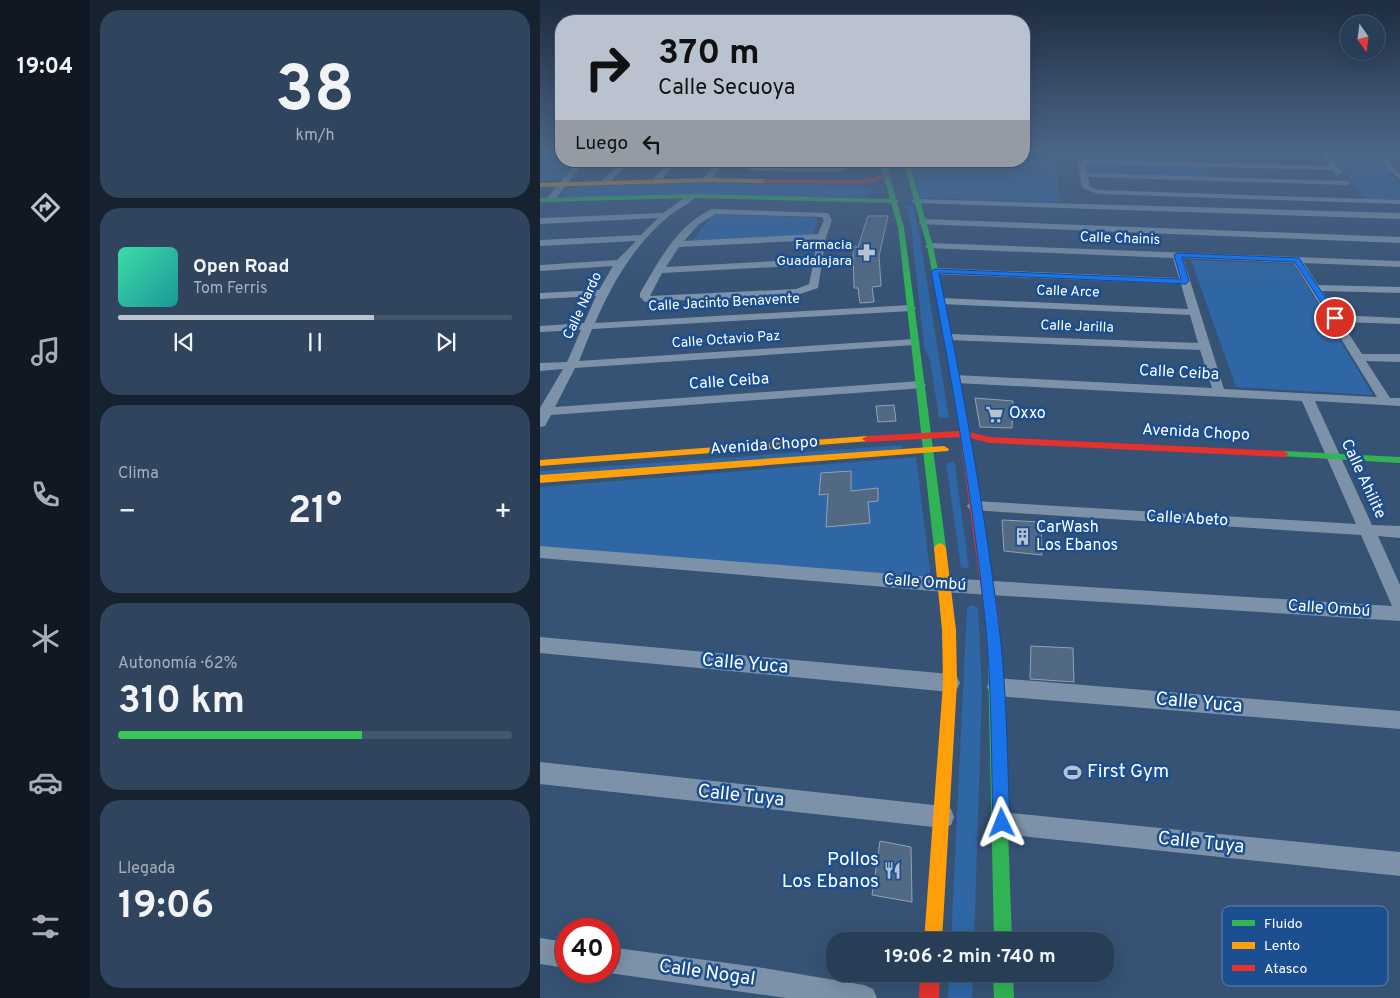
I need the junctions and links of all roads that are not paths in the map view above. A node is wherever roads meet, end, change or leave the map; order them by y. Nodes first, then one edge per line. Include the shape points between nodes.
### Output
1 (777, 198) edge
2 (790, 198) edge
3 (598, 199) edge
4 (689, 199) edge
5 (826, 199) edge
6 (882, 199) edge
7 (1082, 199) edge
8 (1386, 199) edge
9 (545, 200) edge
10 (896, 201) junction
11 (916, 201) junction
12 (1400, 202) edge
13 (1083, 206) junction
14 (766, 211) junction
15 (779, 212) junction
16 (664, 215) junction
17 (1399, 217) edge
18 (540, 221) edge
19 (1206, 221) junction
20 (923, 222) junction
21 (643, 238) junction
22 (822, 238) junction
23 (1400, 240) edge
24 (540, 243) edge
25 (677, 244) junction
26 (930, 246) junction
27 (1177, 255) junction
28 (1220, 257) junction
29 (1297, 260) junction
30 (817, 262) junction
31 (620, 263) junction
32 (1400, 264) edge
33 (540, 268) edge
34 (658, 270) junction
35 (935, 271) junction
36 (1186, 281) junction
37 (1316, 288) junction
38 (1400, 290) edge
39 (602, 293) junction
40 (540, 296) edge
41 (941, 302) junction
42 (911, 308) junction
43 (1194, 312) junction
44 (1335, 318) junction
45 (1400, 321) edge
46 (588, 326) junction
47 (540, 329) edge
48 (948, 337) junction
49 (914, 342) junction
50 (1205, 347) junction
51 (1360, 357) junction
52 (1400, 358) edge
53 (572, 365) junction
54 (540, 367) edge
55 (956, 379) junction
56 (920, 385) junction
57 (1220, 392) junction
58 (1307, 397) junction
59 (1386, 401) junction
60 (1400, 402) edge
61 (543, 412) edge
62 (540, 423) edge
63 (965, 434) junction
64 (928, 435) junction
65 (990, 440) junction
66 (966, 448) junction
67 (930, 450) junction
68 (1332, 456) junction
69 (1400, 460) edge
70 (540, 463) edge
71 (540, 479) edge
72 (975, 506) junction
73 (1367, 530) junction
74 (1400, 532) edge
75 (540, 552) edge
76 (945, 585) junction
77 (987, 586) junction
78 (1400, 604) edge
79 (1400, 614) edge
80 (540, 645) edge
81 (950, 683) junction
82 (997, 687) junction
83 (1400, 720) edge
84 (540, 773) edge
85 (942, 817) junction
86 (1002, 823) junction
87 (1400, 864) edge
88 (934, 932) edge
89 (1003, 932) edge
90 (540, 951) edge
91 (555, 953) edge
92 (620, 961) edge
93 (929, 982) edge
94 (1003, 982) edge
95 (864, 998) edge
96 (928, 998) edge
97 (1004, 998) edge

1 - 14 street
2 - 15 street
3 - 9 street
4 - 16 street, Calle Nardo
5 - 10 street
6 - 10 street
7 - 13 street
8 - 12 street
10 - 11 street
10 - 42 street
11 - 13 street
11 - 20 street
13 - 19 street
14 - 15 street
14 - 25 street via 709,212
15 - 22 street via 825,215 828,220
16 - 18 street
16 - 21 street, Calle Nardo
17 - 19 street
19 - 20 street
19 - 23 street
19 - 28 street
20 - 26 street
21 - 24 street
21 - 31 street, Calle Nardo
22 - 25 street
22 - 30 street
25 - 34 street
26 - 27 street, Calle Chainis
26 - 35 street
27 - 28 street, Calle Chainis
27 - 36 street
28 - 29 street, Calle Chainis
29 - 32 street, Calle Chainis
29 - 37 street
30 - 34 street
30 - 34 street via 814,286 806,290 649,300 645,293
31 - 33 street
31 - 39 street, Calle Nardo
35 - 36 street
35 - 41 street
36 - 43 street
37 - 38 street
37 - 44 street
39 - 40 street
39 - 46 street, Calle Nardo
41 - 43 street, Calle Arce
41 - 48 street
42 - 46 street, Calle Jacinto Benavente
42 - 49 street
43 - 50 street
44 - 45 street
44 - 51 street
46 - 47 street, Calle Jacinto Benavente
46 - 53 street, Calle Nardo
48 - 50 street, Calle Jarilla
48 - 55 street
49 - 53 street, Calle Octavio Paz
49 - 56 street
50 - 57 street
51 - 52 street
51 - 59 street
53 - 54 street, Calle Octavio Paz
53 - 61 street, Calle Nardo
55 - 57 street, Calle Ceiba
55 - 63 street
56 - 61 street, Calle Ceiba
56 - 64 street
57 - 58 street, Calle Ceiba
58 - 59 street, Calle Ceiba
58 - 68 street, Calle Ahilite
59 - 60 street, Calle Ceiba
61 - 62 street, Calle Nardo
63 - 64 street, Avenida Chopo
63 - 65 street, Avenida Chopo
63 - 66 street
64 - 67 street
64 - 70 street, Avenida Chopo
65 - 66 street, Avenida Chopo
65 - 68 street, Avenida Chopo
66 - 67 street, Avenida Chopo
66 - 72 street
67 - 71 street, Avenida Chopo
67 - 76 street
68 - 69 street, Avenida Chopo
68 - 73 street, Calle Ahilite
72 - 73 street, Calle Abeto
72 - 77 street
73 - 74 street, Calle Abeto
73 - 78 street, Calle Ahilite
75 - 76 street, Calle Ombú
76 - 77 street, Calle Ombú
76 - 81 street
77 - 79 street, Calle Ombú
77 - 82 street
80 - 81 street, Calle Yuca
81 - 85 street
82 - 83 street, Calle Yuca
82 - 86 street
84 - 85 street, Calle Tuya
85 - 88 street
86 - 87 street, Calle Tuya
86 - 89 street
90 - 91 street
92 - 95 street, Calle Nogal
93 - 96 street
94 - 97 street

